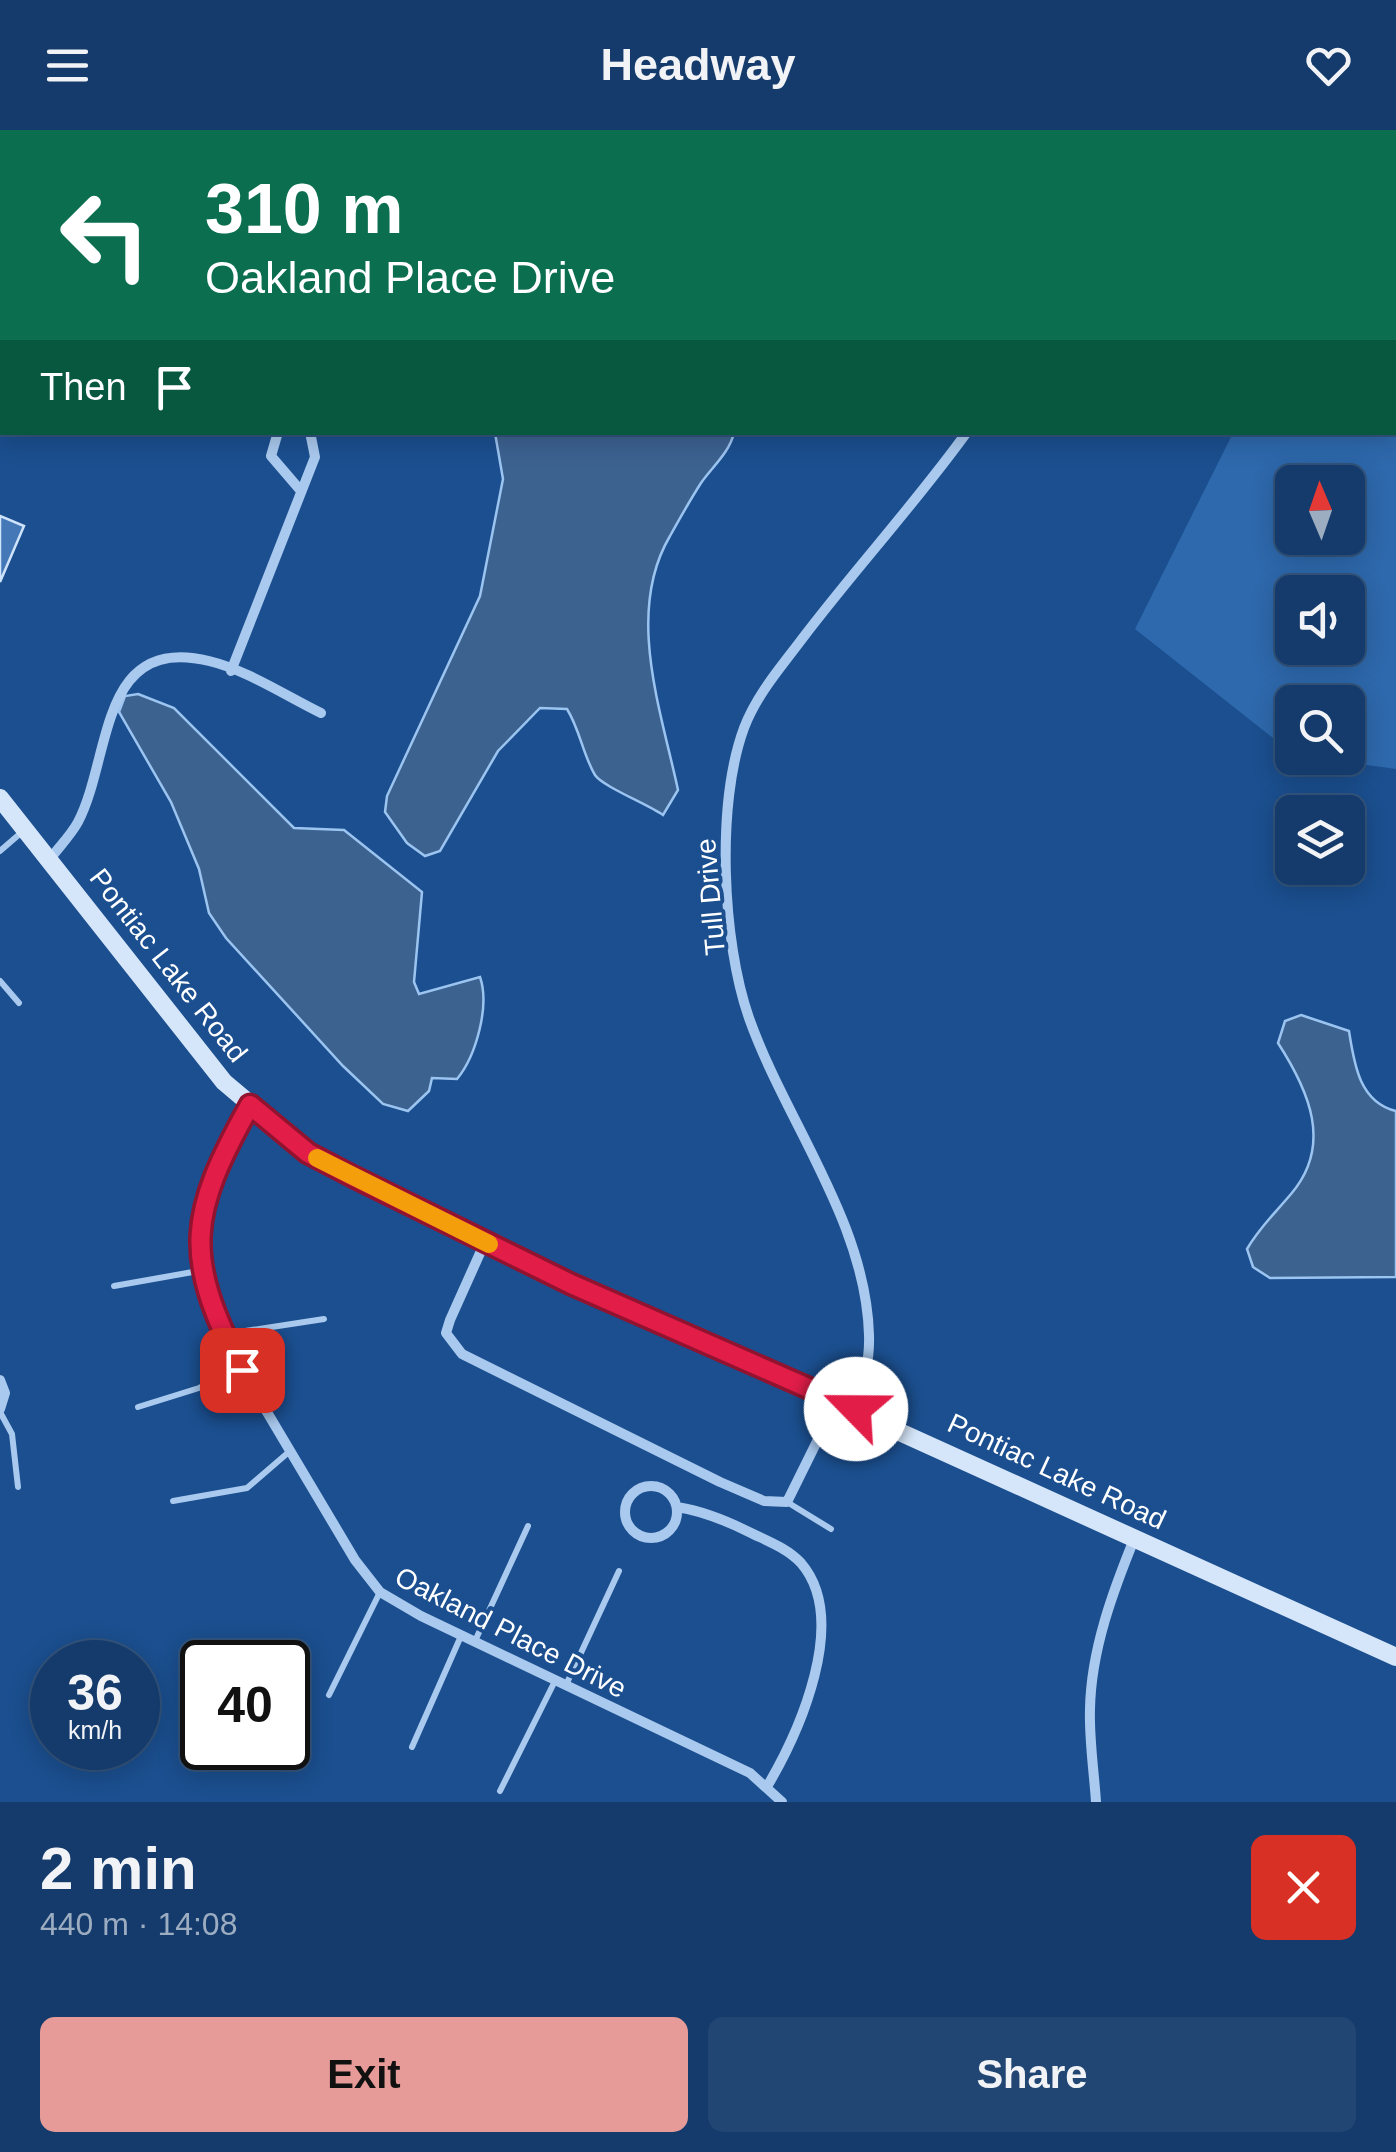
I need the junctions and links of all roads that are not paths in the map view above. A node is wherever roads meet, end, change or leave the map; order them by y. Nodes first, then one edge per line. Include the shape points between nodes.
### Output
1 (277, 435) edge
2 (311, 435) edge
3 (966, 435) edge
4 (302, 491) junction
5 (231, 670) junction
6 (322, 713) dead end
7 (0, 798) edge
8 (24, 829) junction
9 (0, 850) edge
10 (50, 859) junction
11 (0, 981) edge
12 (19, 1003) dead end
13 (250, 1105) junction
14 (485, 1242) junction
15 (204, 1270) junction
16 (114, 1286) dead end
17 (324, 1318) dead end
18 (224, 1334) junction
19 (241, 1368) junction
20 (0, 1380) edge
21 (837, 1400) junction
22 (138, 1407) dead end
23 (856, 1409) junction
24 (0, 1410) edge
25 (290, 1451) junction
26 (18, 1487) dead end
27 (172, 1501) dead end
28 (787, 1502) junction
29 (677, 1507) junction
30 (528, 1526) dead end
31 (830, 1529) dead end
32 (1135, 1537) junction
33 (618, 1571) dead end
34 (380, 1592) junction
35 (462, 1635) junction
36 (476, 1641) junction
37 (1396, 1657) edge
38 (560, 1684) junction
39 (329, 1696) dead end
40 (412, 1747) dead end
41 (768, 1785) junction
42 (500, 1792) dead end
43 (782, 1802) edge
44 (1096, 1802) edge

1 - 4 street via 271,456
2 - 4 street via 315,457
3 - 23 street, Tull Drive via 756,701 729,778 727,872 740,980 861,1280 869,1334
4 - 5 street
5 - 6 street
5 - 10 street via 169,656 140,668 113,706 78,822
7 - 8 street, Pontiac Lake Road
8 - 9 lane
8 - 10 street, Pontiac Lake Road
10 - 13 street, Pontiac Lake Road via 224,1082
11 - 12 lane
13 - 14 street, Pontiac Lake Road via 308,1153
13 - 15 street, Oakland Place Drive via 203,1203
14 - 21 street, Pontiac Lake Road
14 - 28 street via 446,1333 462,1354 720,1482
15 - 16 lane
15 - 18 street, Oakland Place Drive
17 - 18 lane
18 - 19 street, Oakland Place Drive
19 - 22 lane
19 - 25 street, Oakland Place Drive
20 - 24 street
21 - 23 street, Pontiac Lake Road
21 - 28 street
23 - 32 street, Pontiac Lake Road
24 - 26 lane via 12,1434
25 - 27 lane via 247,1488
25 - 34 street, Oakland Place Drive
28 - 31 lane
29 - 29 street via 668,1492 650,1486 634,1492 626,1516 642,1537 660,1537 674,1525
29 - 41 street via 723,1519 786,1550 803,1565 814,1590 820,1664
30 - 36 lane
32 - 37 street, Pontiac Lake Road
32 - 44 street via 1104,1622 1094,1674
33 - 38 lane
34 - 35 street, Oakland Place Drive
34 - 39 lane
35 - 36 street, Oakland Place Drive
35 - 40 lane
36 - 38 street, Oakland Place Drive
38 - 41 street, Oakland Place Drive
38 - 42 lane
41 - 43 street, Oakland Place Drive

